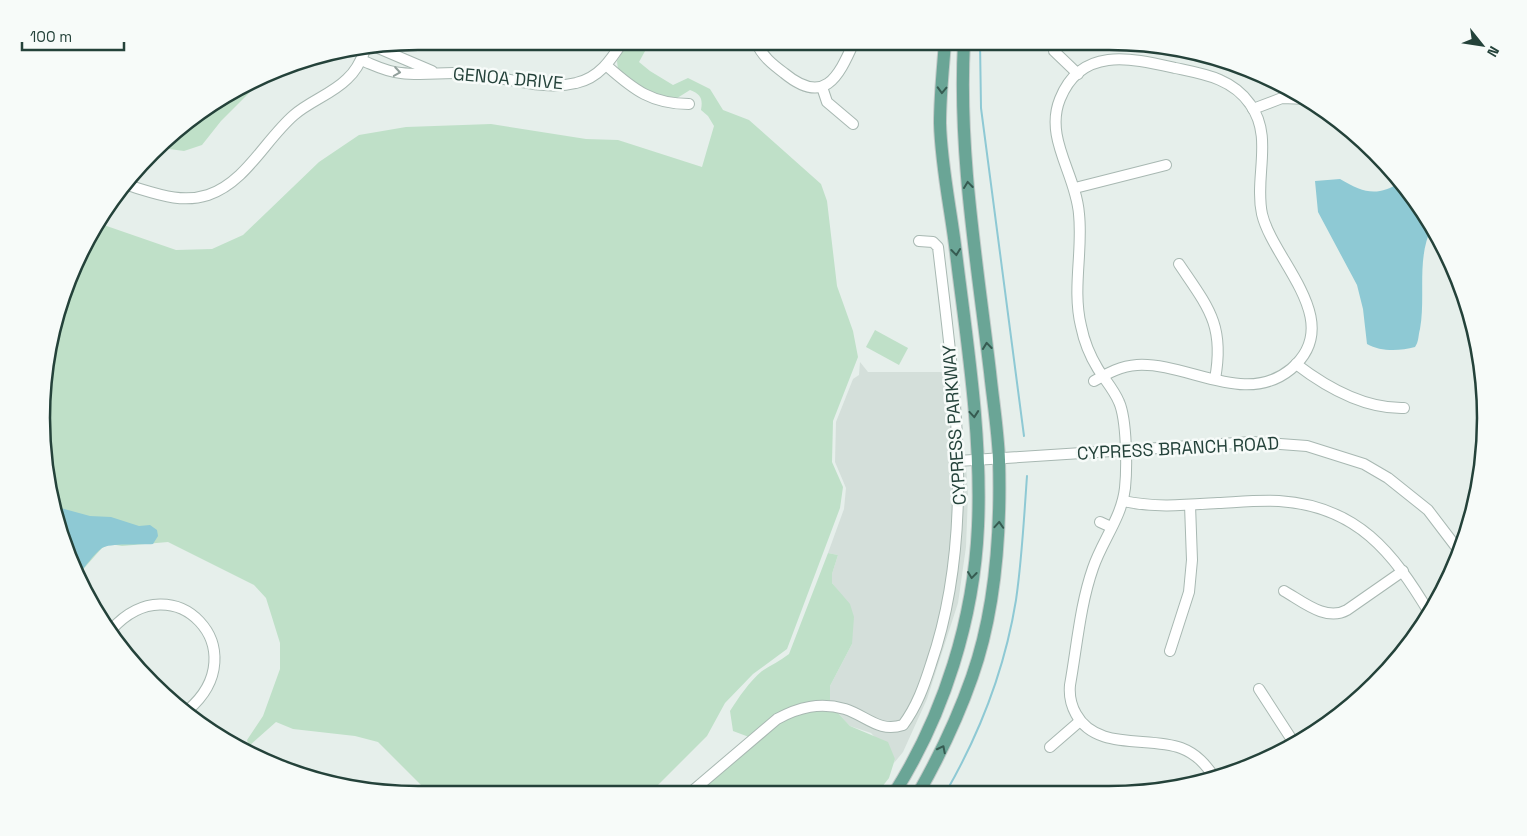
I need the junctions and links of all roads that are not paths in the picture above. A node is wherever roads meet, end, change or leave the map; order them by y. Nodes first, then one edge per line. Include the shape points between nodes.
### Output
1 (618, 50) edge
2 (761, 50) edge
3 (850, 50) edge
4 (945, 50) edge
5 (964, 50) edge
6 (1054, 51) dead end
7 (387, 52) edge
8 (363, 55) edge
9 (607, 66) junction
10 (435, 72) junction
11 (1078, 74) junction
12 (822, 87) junction
13 (1292, 98) edge
14 (689, 104) dead end
15 (1254, 109) junction
16 (852, 124) dead end
17 (1166, 165) dead end
18 (133, 186) edge
19 (1075, 188) junction
20 (919, 241) dead end
21 (1179, 264) dead end
22 (1296, 364) junction
23 (1099, 379) junction
24 (1216, 379) junction
25 (1404, 408) dead end
26 (1124, 450) junction
27 (999, 458) junction
28 (978, 461) junction
29 (958, 462) junction
30 (1123, 501) junction
31 (1190, 504) junction
32 (1100, 522) dead end
33 (1111, 527) junction
34 (1454, 544) edge
35 (1403, 571) junction
36 (1284, 591) dead end
37 (1425, 606) edge
38 (115, 626) edge
39 (1170, 651) dead end
40 (1259, 689) dead end
41 (191, 707) edge
42 (1080, 721) junction
43 (1291, 738) edge
44 (1050, 747) dead end
45 (1210, 771) edge
46 (698, 786) edge
47 (898, 786) edge
48 (923, 786) edge

1 - 9 street, GENOA DRIVE
2 - 12 street via 796,84
3 - 12 street via 838,75
4 -> 28 main road, CYPRESS PARKWAY via 940,123
27 -> 5 main road via 966,170
6 - 11 street
7 - 10 street, GENOA DRIVE
8 -> 10 street, GENOA DRIVE via 387,71
8 - 18 street via 347,80 294,115 238,176 217,191 198,197 172,198
9 - 10 street, GENOA DRIVE via 578,83 564,85
9 - 14 street via 631,88 643,94 668,104
11 - 15 street via 1104,60 1132,58 1219,79 1236,89
11 - 19 street via 1060,98 1055,121 1058,145
12 - 16 street via 827,102
13 - 15 street via 1282,98
15 - 22 street via 1262,140 1262,214 1303,293 1311,322 1308,341
17 - 19 street
19 - 23 street via 1080,225 1078,313
20 - 29 street via 933,242 938,247 952,364
21 - 24 street via 1204,300 1216,325 1219,352
22 - 24 street via 1261,384 1245,385
22 - 25 street via 1321,383 1346,394 1382,407
23 - 24 street via 1119,369 1145,365
23 - 26 street via 1120,404 1124,421
26 - 27 street, CYPRESS BRANCH ROAD
26 - 30 street
26 - 34 street, CYPRESS BRANCH ROAD via 1264,442 1322,449 1372,468 1412,495 1437,519
27 - 28 street, CYPRESS BRANCH ROAD
48 -> 27 main road via 949,735 973,676 987,616 999,520
28 - 29 street, CYPRESS BRANCH ROAD
28 -> 47 main road, CYPRESS PARKWAY via 978,528 970,598 957,656 920,748
29 - 46 street via 958,529 952,582 939,642 919,699 903,726 876,726 846,709 818,704 794,710 777,718
30 - 31 street via 1148,506
30 - 33 street
31 - 35 street via 1280,501 1321,509 1369,535
31 - 39 street via 1192,560 1189,592
32 - 33 street
33 - 42 street via 1093,567 1070,685 1072,706
35 - 36 street via 1337,614 1324,613
35 - 37 street
38 - 41 street via 129,613 149,605 178,608 197,620 210,639 215,662 208,686
40 - 43 street
42 - 44 street
42 - 45 street via 1105,737 1186,750

